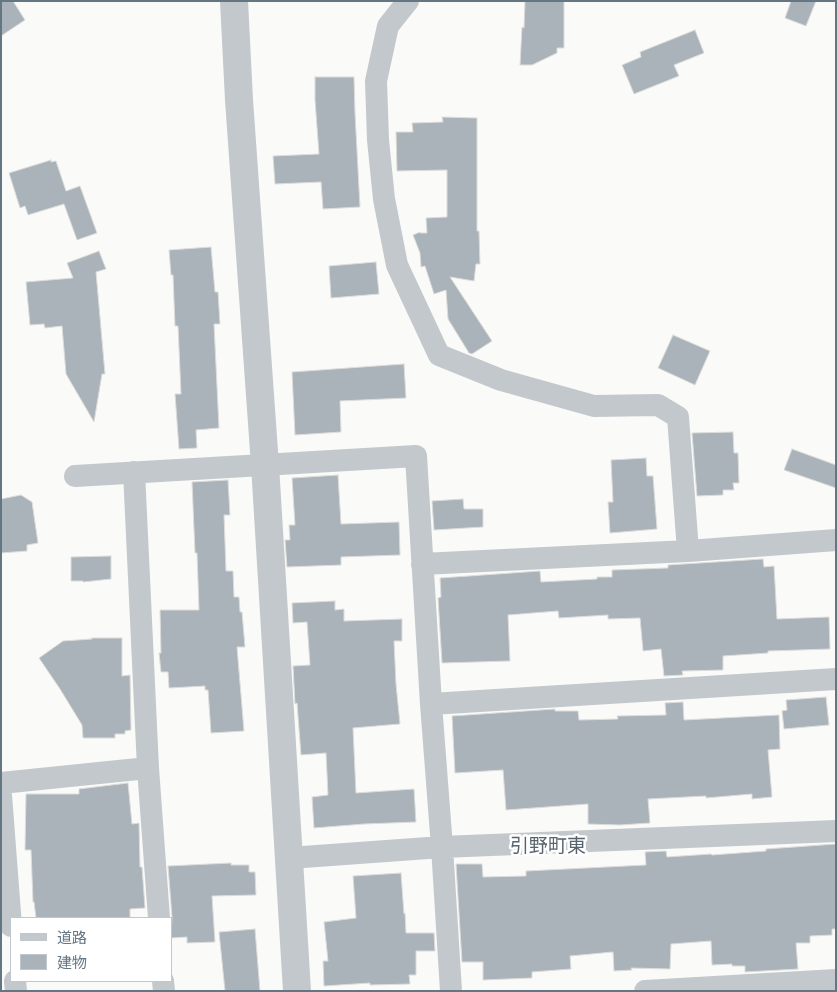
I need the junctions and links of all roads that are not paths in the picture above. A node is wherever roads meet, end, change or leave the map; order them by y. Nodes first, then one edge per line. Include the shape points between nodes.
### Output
1 (234, 1) edge
2 (408, 1) edge
3 (265, 465) junction
4 (134, 472) junction
5 (75, 476) dead end
6 (836, 540) edge
7 (688, 552) junction
8 (422, 564) junction
9 (836, 679) edge
10 (431, 704) junction
11 (148, 768) junction
12 (1, 783) edge
13 (1, 795) edge
14 (836, 831) edge
15 (442, 847) junction
16 (289, 858) junction
17 (10, 917) edge
18 (159, 917) edge
19 (836, 980) edge
20 (297, 991) edge
21 (451, 991) edge
22 (645, 991) edge

1 - 3 street
2 - 7 street via 388,26 376,81 378,140 384,199 397,264 439,355 501,380 594,406 658,405 678,417
3 - 4 street
3 - 8 street via 416,456
3 - 16 street
4 - 5 street
4 - 11 street
6 - 7 street
7 - 8 street
8 - 10 street
9 - 10 street
10 - 15 street
11 - 12 street
11 - 18 street
13 - 17 street
14 - 15 street
15 - 16 street
15 - 21 street
16 - 20 street
19 - 22 street

